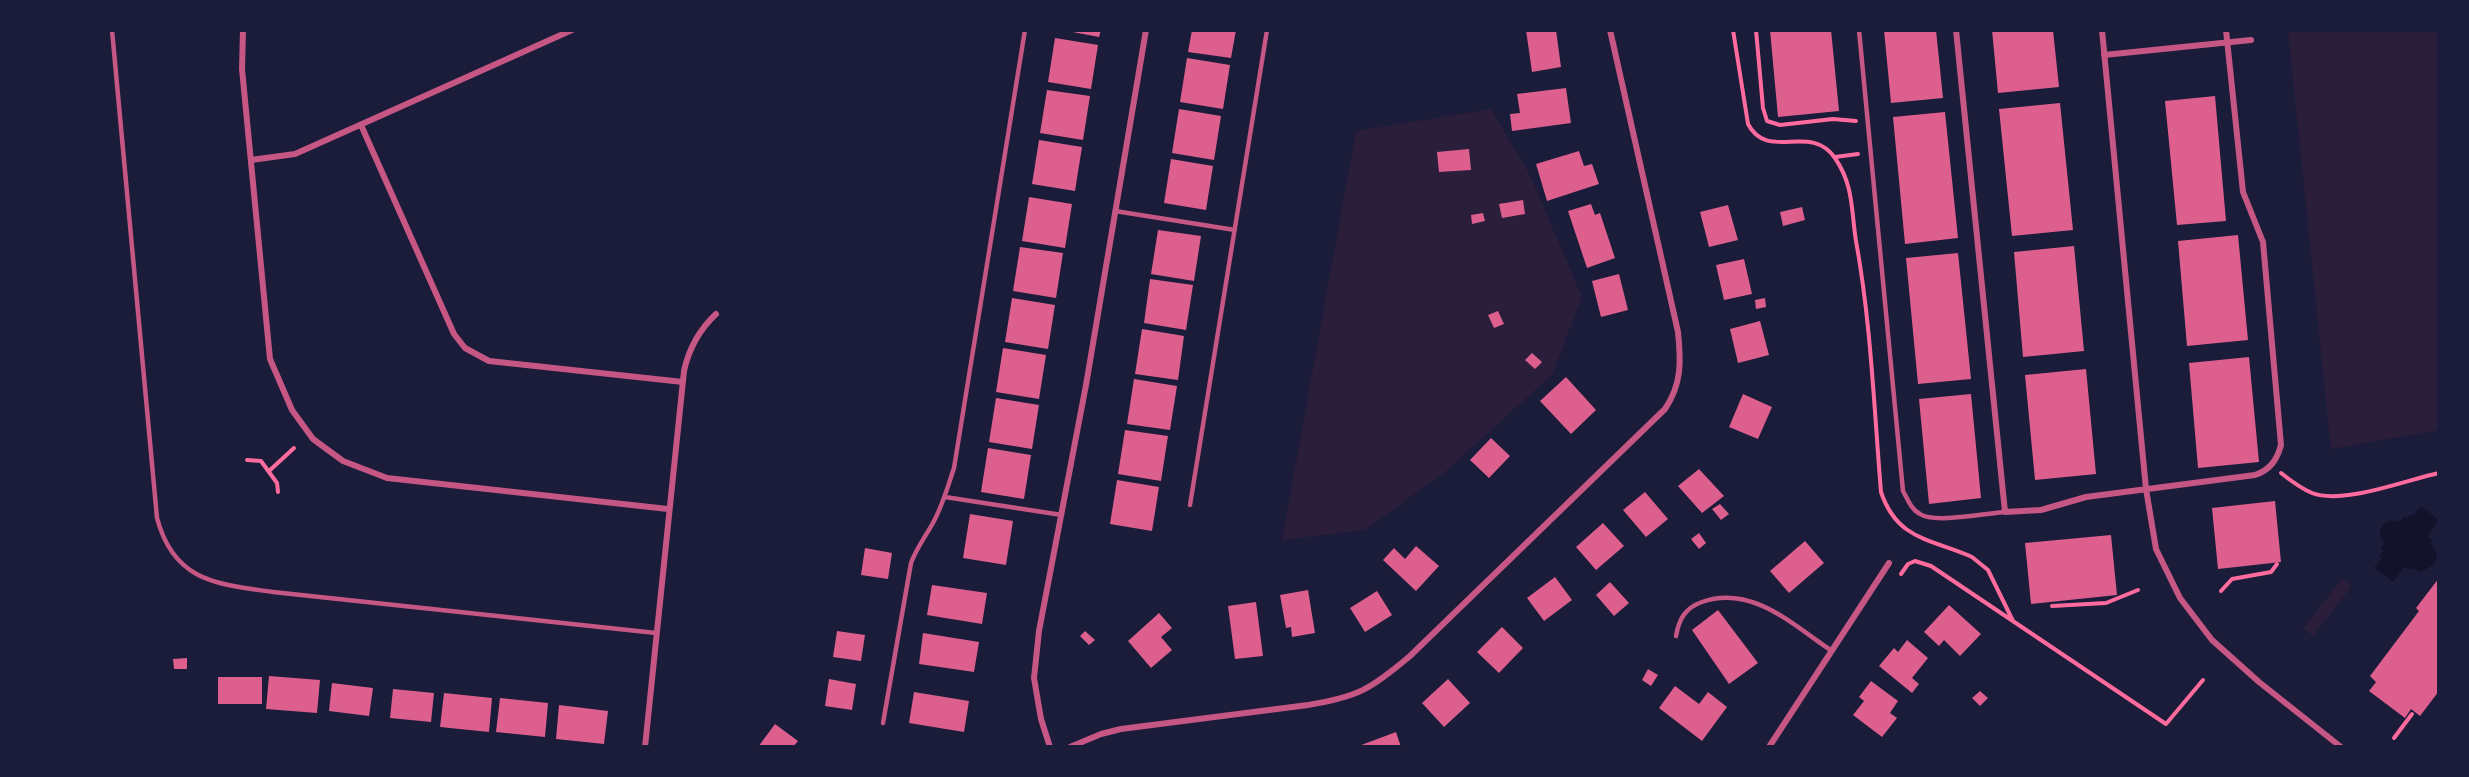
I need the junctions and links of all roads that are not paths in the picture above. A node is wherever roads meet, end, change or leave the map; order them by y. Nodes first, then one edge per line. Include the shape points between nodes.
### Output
1 (112, 30) edge
2 (243, 30) edge
3 (572, 30) edge
4 (1024, 30) edge
5 (1146, 30) edge
6 (1267, 30) edge
7 (1610, 30) edge
8 (1859, 30) edge
9 (1956, 30) edge
10 (2102, 30) edge
11 (2226, 30) edge
12 (2251, 40) dead end
13 (2228, 42) junction
14 (2104, 55) junction
15 (361, 125) junction
16 (251, 160) junction
17 (1115, 211) junction
18 (1235, 230) junction
19 (716, 314) dead end
20 (683, 382) junction
21 (2146, 489) junction
22 (945, 497) junction
23 (1190, 505) dead end
24 (669, 509) junction
25 (2005, 512) junction
26 (1062, 515) junction
27 (1889, 563) dead end
28 (656, 633) junction
29 (1676, 636) dead end
30 (1832, 651) junction
31 (883, 723) dead end
32 (645, 747) edge
33 (1050, 747) edge
34 (1070, 747) edge
35 (1769, 747) edge
36 (2341, 747) edge

1 - 28 lane via 157,518 173,554 202,578 224,585
2 - 16 street via 242,69
3 - 15 street
4 - 22 lane via 954,468
5 - 17 street
6 - 18 lane
7 - 34 street via 1678,332 1680,377 1665,409 1382,680 1338,700 1121,729
8 - 25 lane via 1904,491 1921,515 1936,518
9 - 25 street
10 - 14 street
11 - 13 street
12 - 13 street
13 - 14 street
13 - 21 street via 2243,192 2263,242 2281,445 2278,457 2265,472
14 - 21 street
15 - 16 street via 296,154
15 - 20 street via 454,334 465,348 489,362
16 - 24 street via 270,359 292,410 327,451 387,478
17 - 18 lane
17 - 26 street
18 - 23 lane
19 - 20 street via 692,345
20 - 24 street
21 - 25 street via 2086,497 2041,510
21 - 36 street via 2156,549 2180,598 2212,640
22 - 26 lane
22 - 31 lane via 911,563
24 - 28 street
26 - 33 street via 1034,678
27 - 30 street
28 - 32 street
29 - 30 lane via 1684,613 1696,604 1732,597 1766,607
30 - 35 street

